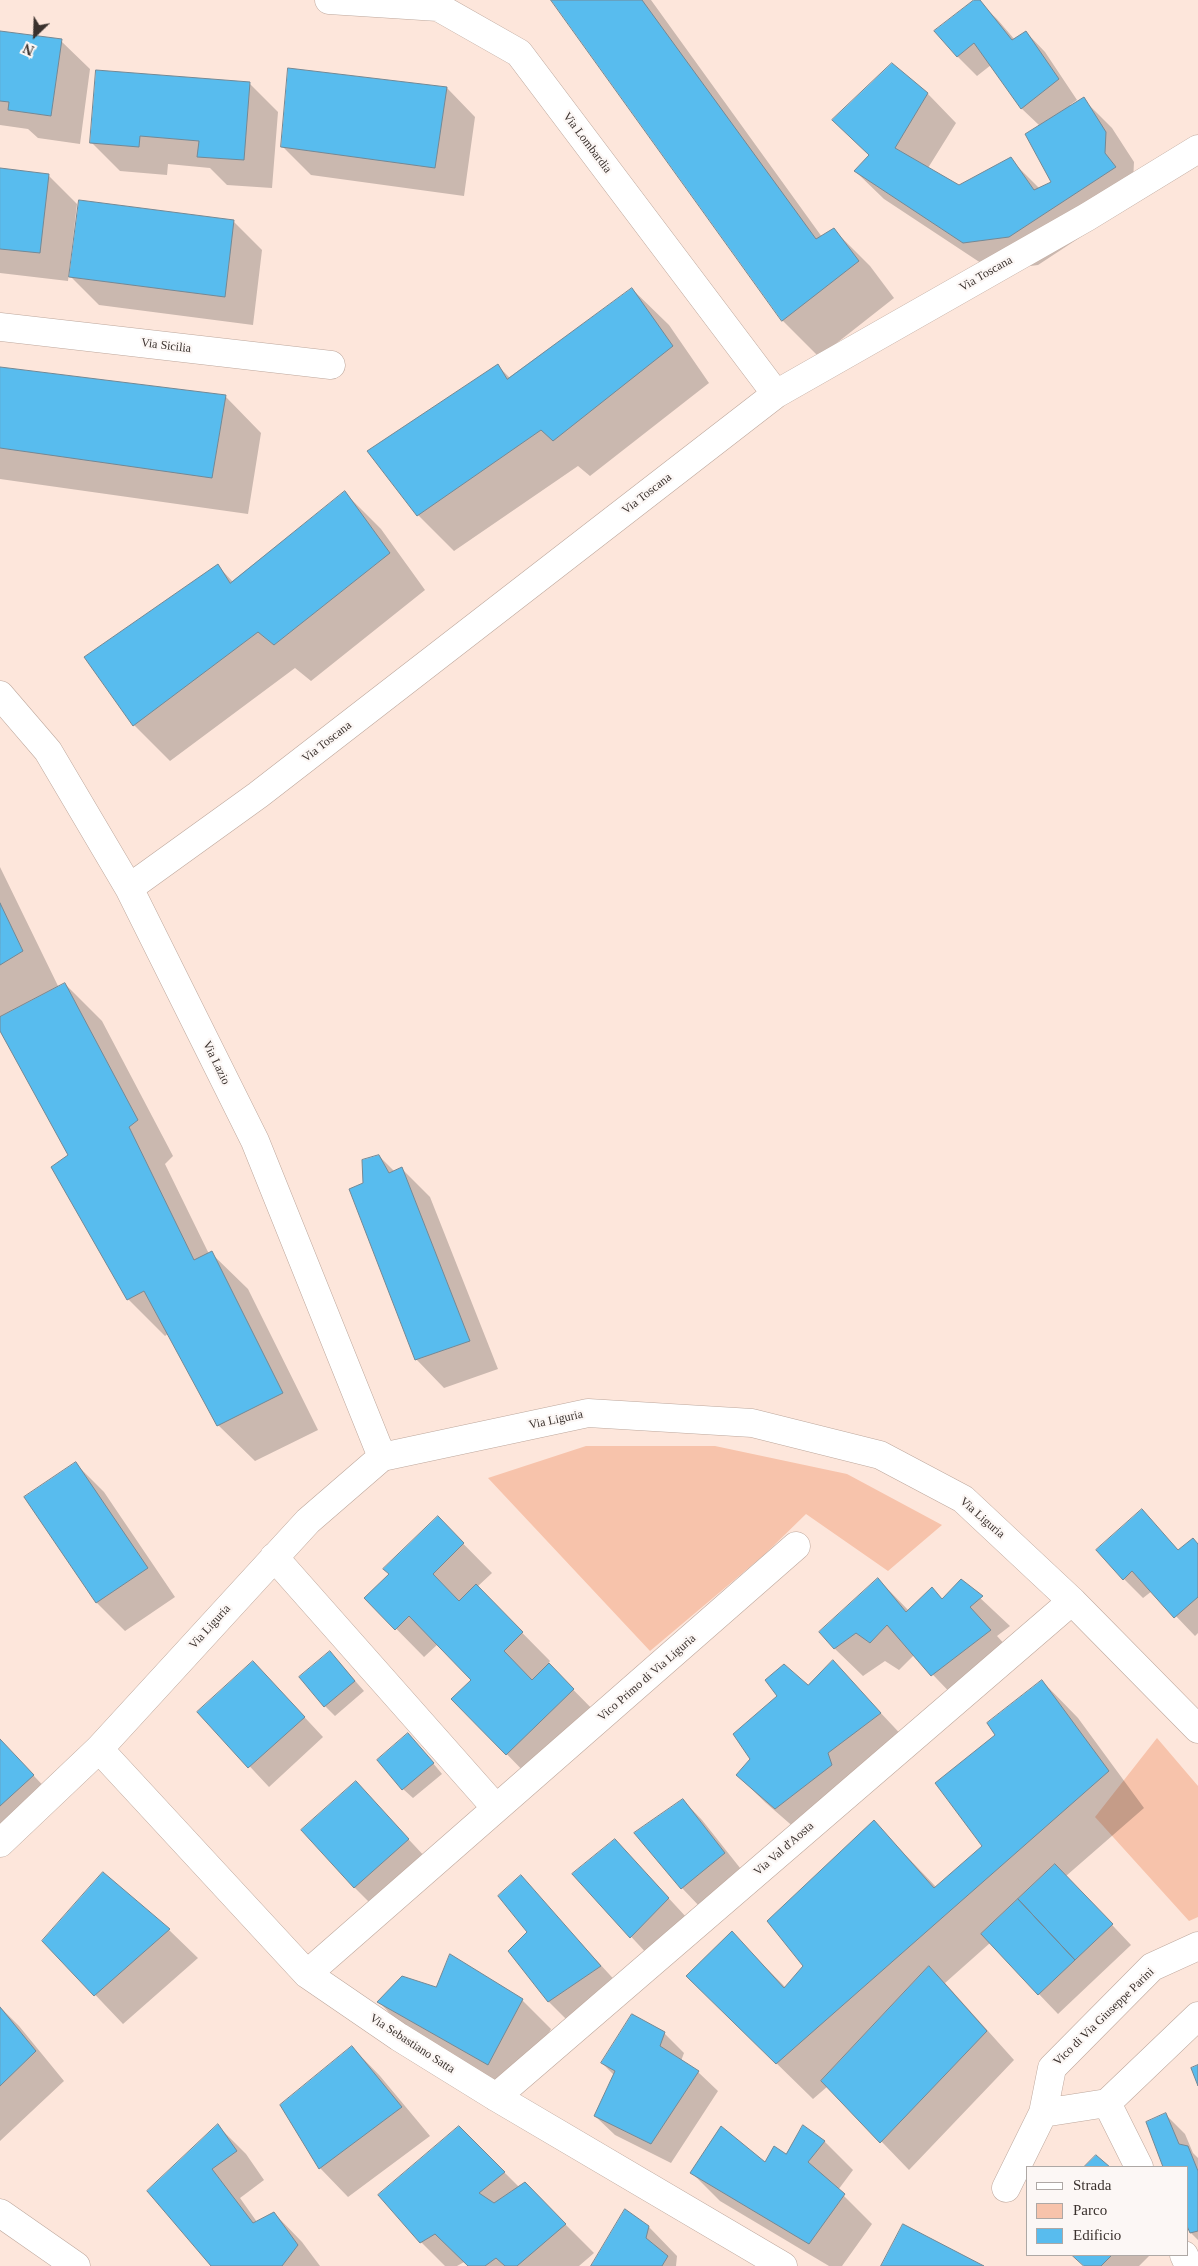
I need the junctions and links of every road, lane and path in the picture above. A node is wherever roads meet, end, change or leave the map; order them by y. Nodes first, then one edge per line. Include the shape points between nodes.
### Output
1 (329, 0) edge
2 (1198, 149) edge
3 (0, 327) edge
4 (331, 365) dead end
5 (776, 394) junction
6 (0, 695) edge
7 (129, 888) junction
8 (382, 1457) junction
9 (796, 1546) dead end
10 (274, 1557) junction
11 (1072, 1601) junction
12 (1198, 1729) edge
13 (99, 1749) junction
14 (496, 1808) junction
15 (0, 1843) edge
16 (1198, 1946) edge
17 (307, 1974) junction
18 (1198, 2016) edge
19 (496, 2097) junction
20 (1107, 2103) junction
21 (1043, 2113) junction
22 (1139, 2166) edge
23 (1006, 2188) dead end
24 (0, 2212) edge
25 (76, 2266) edge
26 (783, 2266) edge

1 - 5 street, Via Lombardia via 438,7 519,52
2 - 5 street, Via Toscana via 1078,222
3 - 4 street, Via Sicilia
5 - 7 street, Via Toscana via 258,796
6 - 7 street, Via Lazio via 48,751
7 - 8 street, Via Lazio via 255,1141
8 - 10 street, Via Liguria via 308,1521
8 - 11 street, Via Liguria via 588,1413 752,1423 880,1454 963,1499
9 - 14 street, Vico Primo di Via Liguria
10 - 13 street, Via Liguria
10 - 14 street
11 - 12 street, Via Liguria
11 - 19 street, Via Val d'Aosta
13 - 15 street, Via Liguria
13 - 17 street, Via Sebastiano Satta
14 - 17 street, Vico Primo di Via Liguria
16 - 21 street, Vico di Via Giuseppe Parini via 1152,1967 1052,2068
17 - 19 street, Via Sebastiano Satta via 399,2037
18 - 20 street
19 - 26 street, Via Sebastiano Satta
20 - 21 street
20 - 22 street
21 - 23 street, Vico di Via Giuseppe Parini
24 - 25 street

